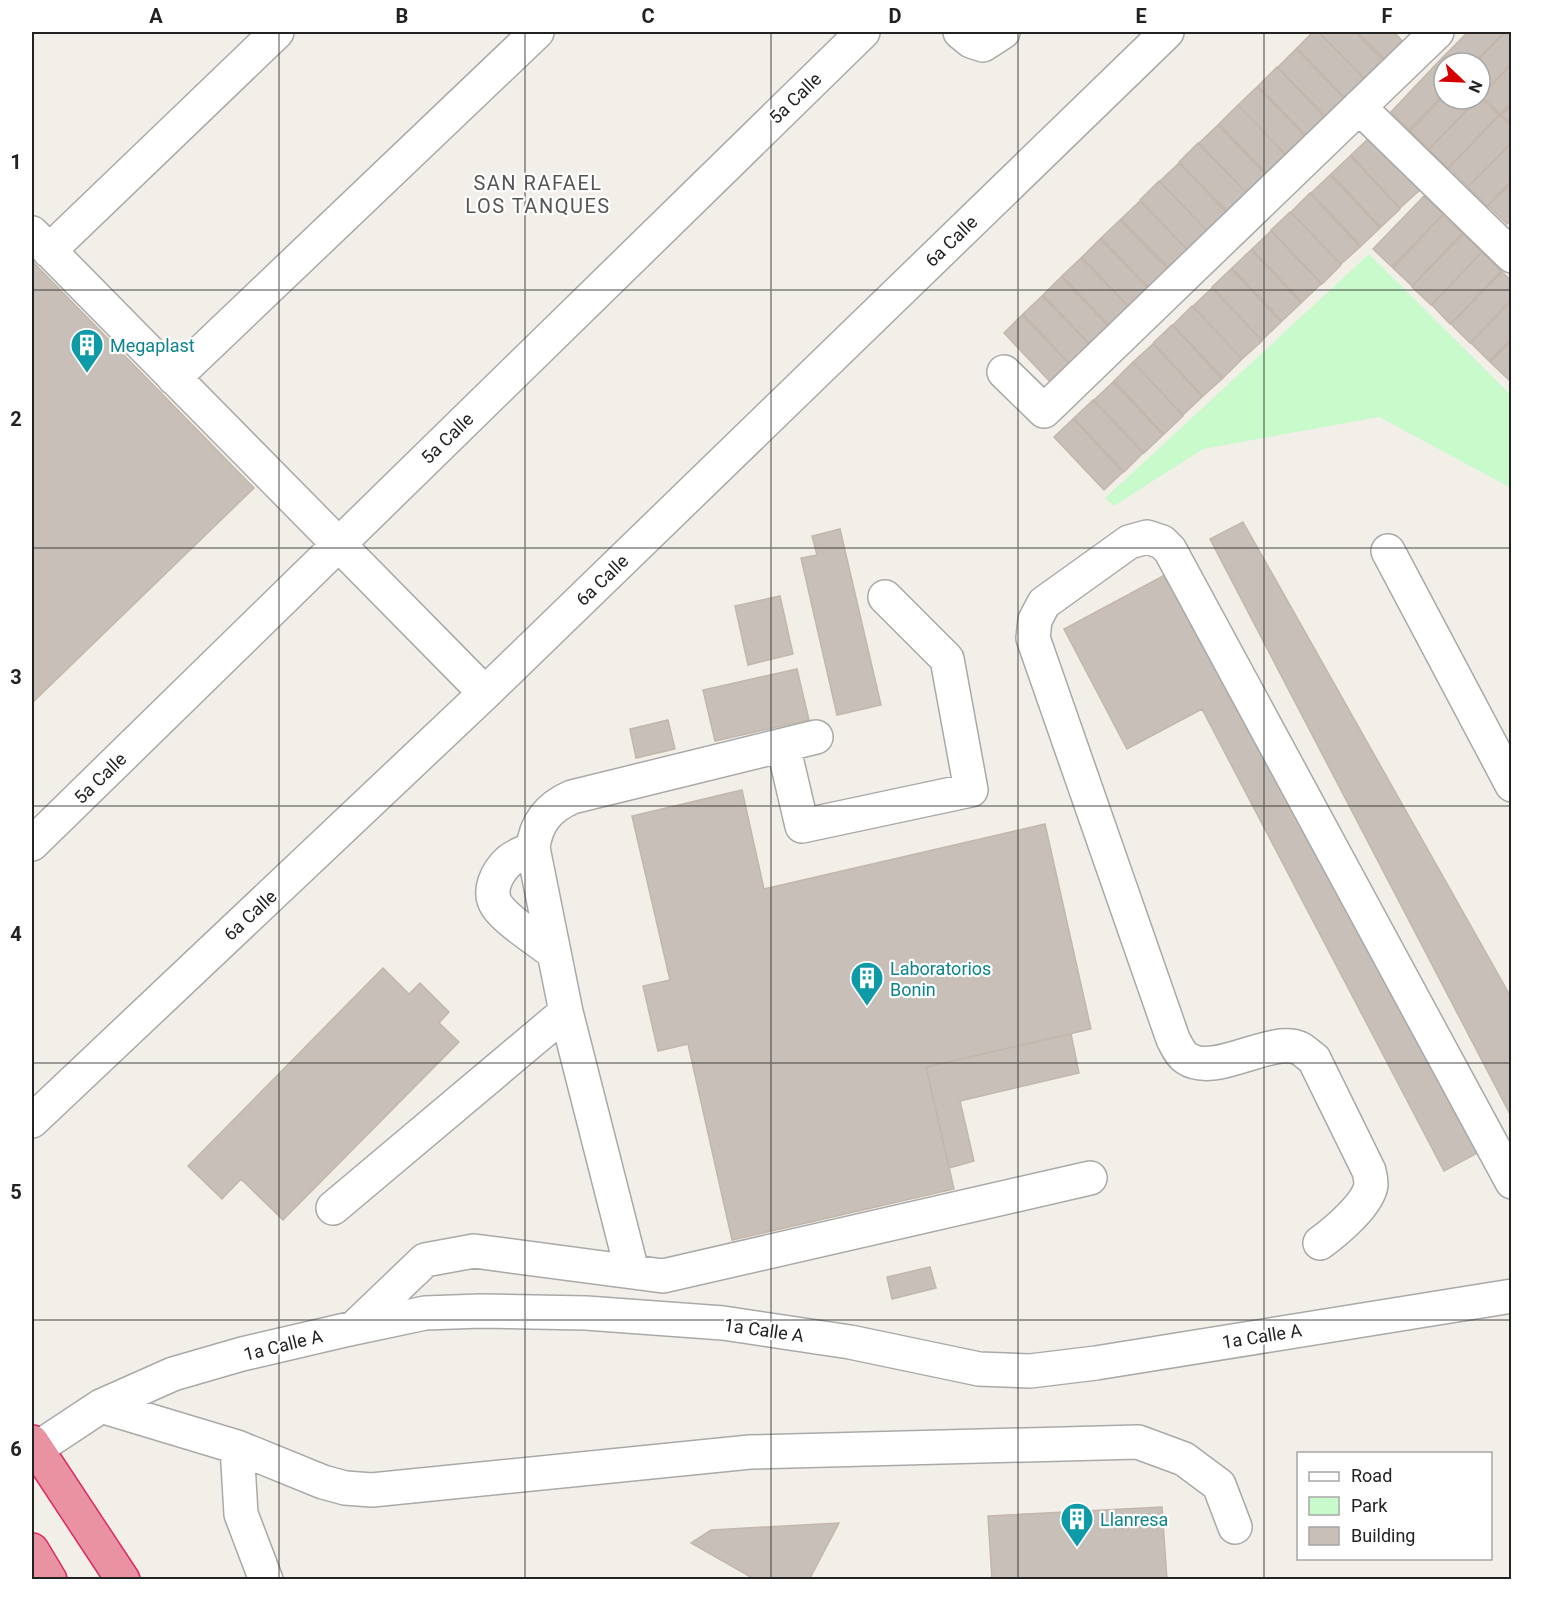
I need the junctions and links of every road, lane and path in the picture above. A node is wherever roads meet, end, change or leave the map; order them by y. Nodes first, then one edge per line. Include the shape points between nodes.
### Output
1 (276, 32) edge
2 (537, 32) edge
3 (863, 32) edge
4 (960, 32) edge
5 (1003, 32) edge
6 (1167, 32) edge
7 (1437, 32) edge
8 (1359, 107) junction
9 (40, 242) edge
10 (1512, 256) edge
11 (1004, 372) dead end
12 (174, 378) junction
13 (338, 544) junction
14 (1388, 551) dead end
15 (885, 597) dead end
16 (485, 693) junction
17 (816, 736) dead end
18 (783, 745) junction
19 (1507, 766) edge
20 (32, 844) edge
21 (534, 848) junction
22 (554, 953) junction
23 (566, 1012) junction
24 (32, 1121) edge
25 (1090, 1178) dead end
26 (1512, 1182) edge
27 (333, 1208) dead end
28 (1320, 1243) dead end
29 (632, 1271) junction
30 (1512, 1296) edge
31 (355, 1328) junction
32 (100, 1406) junction
33 (34, 1445) edge
34 (237, 1447) junction
35 (1236, 1527) dead end
36 (32, 1550) edge
37 (50, 1580) edge
38 (123, 1580) edge
39 (266, 1580) edge

1 - 9 street
2 - 12 street
3 - 13 street, 5a Calle
4 - 5 street via 983,45
6 - 16 street, 6a Calle
7 - 8 street
8 - 10 street
8 - 11 street via 1044,411
9 - 12 street
12 - 13 street
13 - 16 street
13 - 20 street, 5a Calle
14 - 19 street
15 - 18 street via 947,658 971,790 802,826
16 - 24 street, 6a Calle
17 - 18 street
18 - 21 street via 572,797 547,813 535,834
21 - 22 street
21 - 22 street via 510,860 498,874 492,890 496,905 504,914
22 - 23 street
23 - 27 street
23 - 29 street
25 - 29 street via 663,1276
26 - 28 street via 1170,550 1162,542 1147,537 1129,542 1044,603 1035,620 1033,638 1173,1039 1184,1057 1198,1064 1239,1058 1282,1045 1299,1048 1314,1059 1369,1171 1371,1186 1362,1202
29 - 31 street via 474,1251 425,1260
30 - 31 street, 1a Calle A via 1030,1371 979,1369 850,1342 723,1323 586,1313 425,1313
31 - 32 street, 1a Calle A via 172,1374
32 - 33 street, 1a Calle A
32 - 34 street
33 - 38 highway
34 - 35 street via 323,1482 372,1490 750,1452 1138,1442 1184,1459 1219,1485
34 - 39 street via 241,1514
36 - 37 highway

